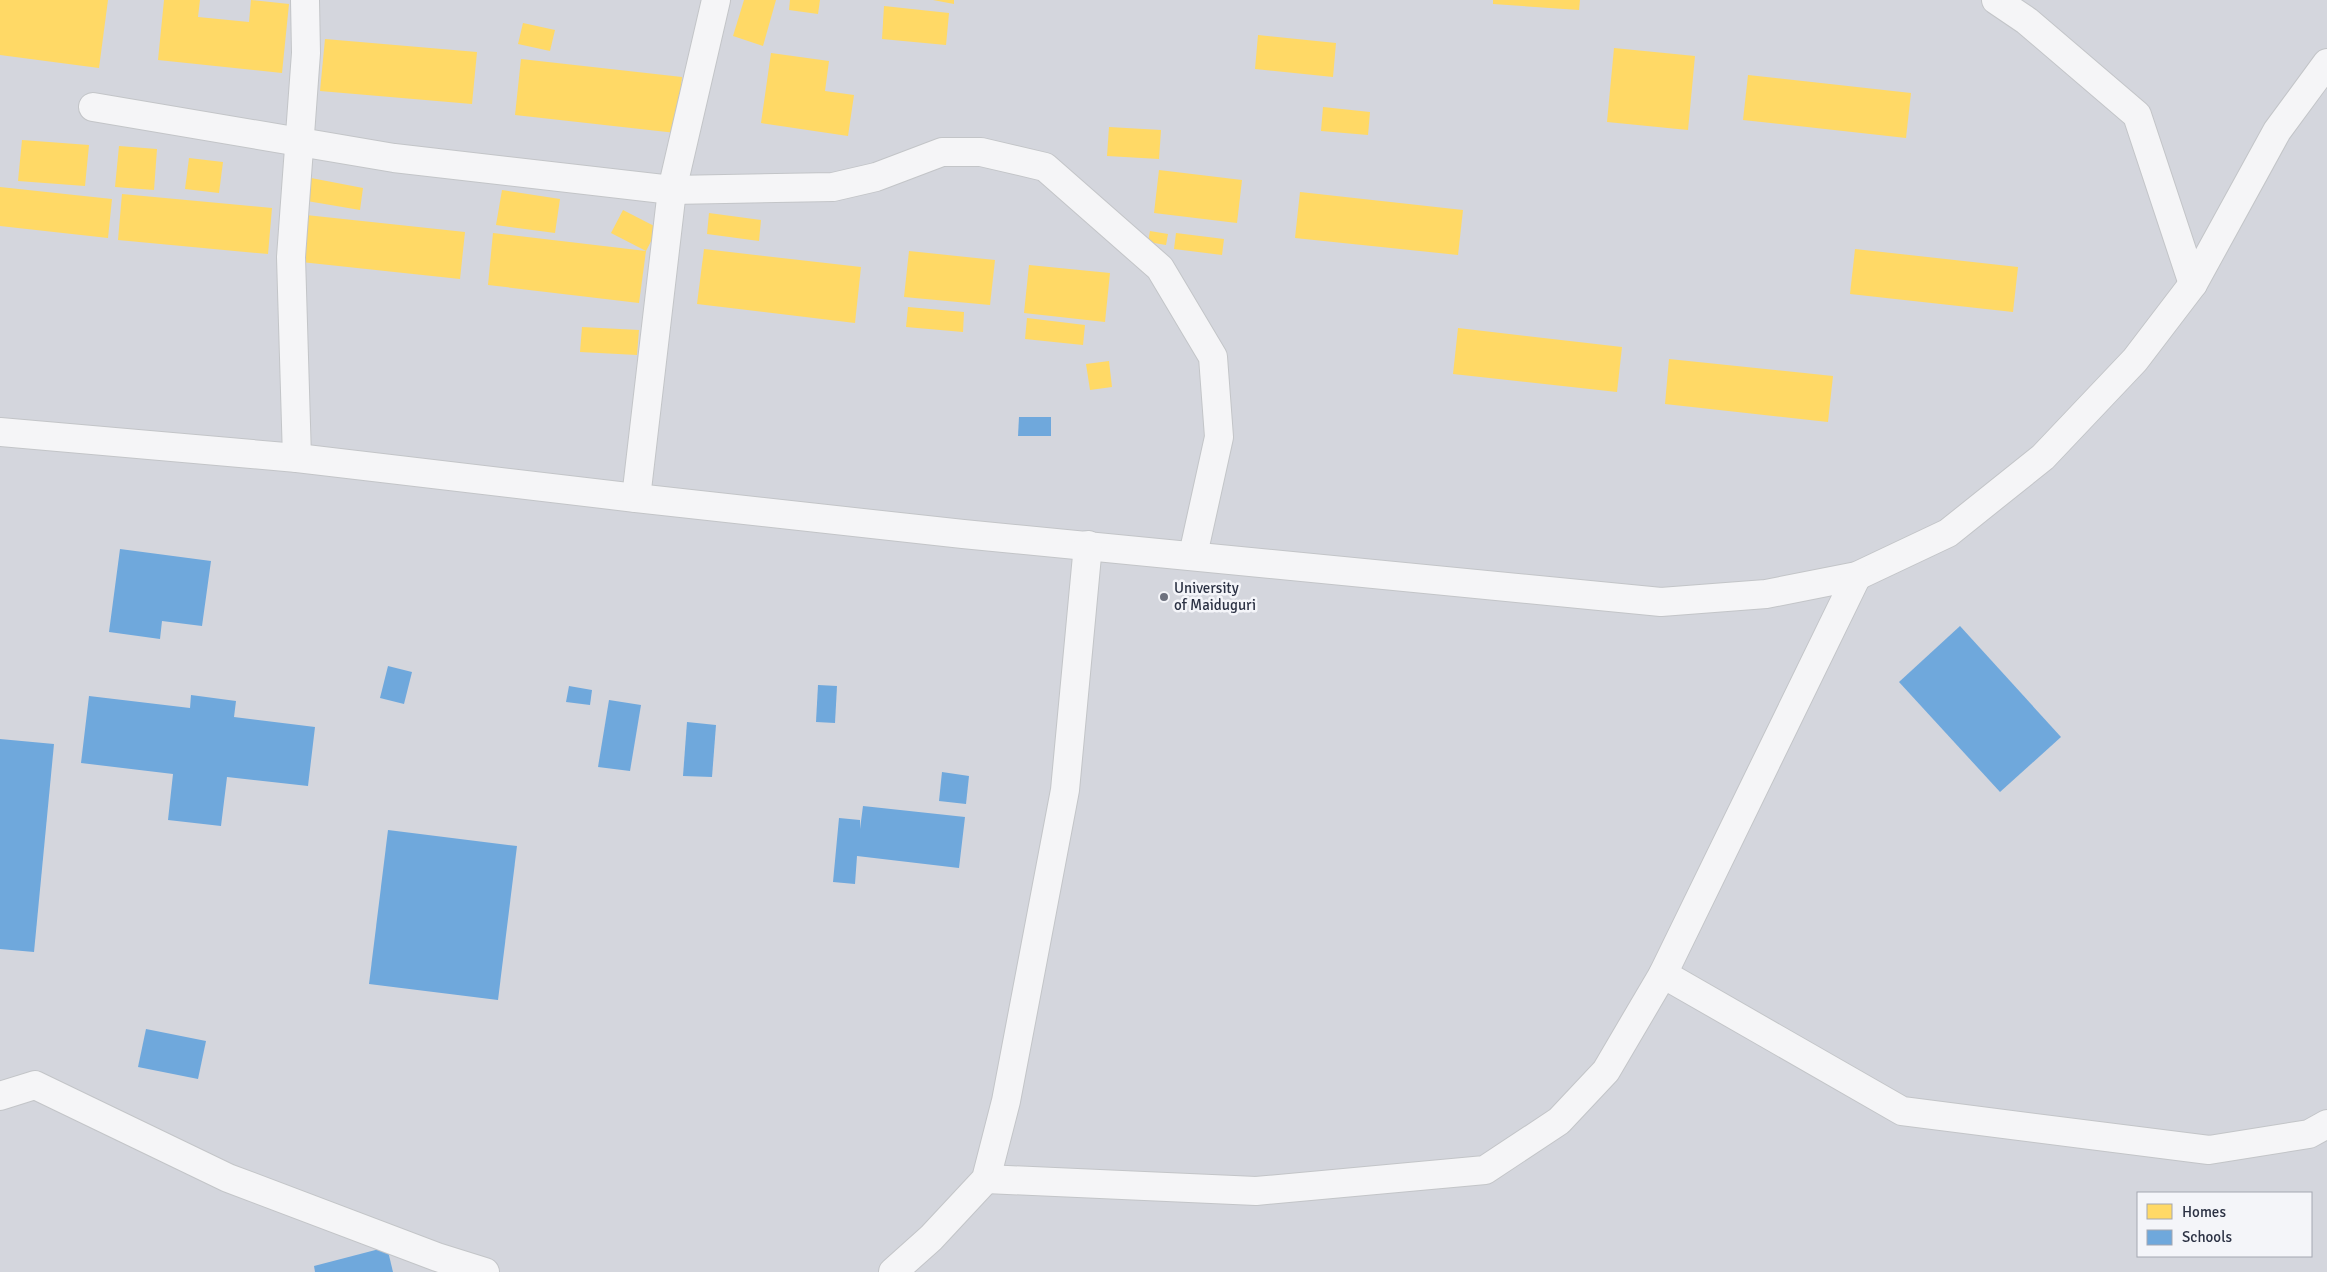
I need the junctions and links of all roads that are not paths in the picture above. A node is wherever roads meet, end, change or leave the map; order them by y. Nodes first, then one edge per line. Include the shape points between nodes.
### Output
1 (305, 0) edge
2 (716, 0) edge
3 (1996, 0) edge
4 (2327, 63) edge
5 (93, 107) dead end
6 (299, 141) junction
7 (672, 190) junction
8 (2192, 284) junction
9 (0, 432) edge
10 (297, 458) junction
11 (636, 498) junction
12 (1088, 545) junction
13 (1193, 555) junction
14 (1857, 576) junction
15 (1663, 974) junction
16 (0, 1096) edge
17 (2327, 1124) edge
18 (986, 1179) junction
19 (485, 1272) edge
20 (893, 1272) edge

1 - 6 street via 306,53
2 - 7 street
3 - 8 street via 2027,21 2137,115
4 - 8 street via 2277,131
5 - 6 street
6 - 7 street via 413,161
6 - 10 street via 291,257
7 - 11 street
7 - 13 street via 833,187 876,176 942,152 981,152 1045,167 1160,268 1213,357 1219,437
8 - 14 street via 2134,360 2043,457 1948,533
9 - 10 street
10 - 11 street
11 - 12 street
12 - 13 street
12 - 18 street via 1065,790 1006,1102
13 - 14 street via 1661,602 1766,594
14 - 15 street
15 - 17 street via 1902,1111 2209,1150 2309,1134
15 - 18 street via 1606,1071 1559,1121 1485,1170 1256,1191
16 - 19 street via 35,1085 228,1178
18 - 20 street via 931,1238

